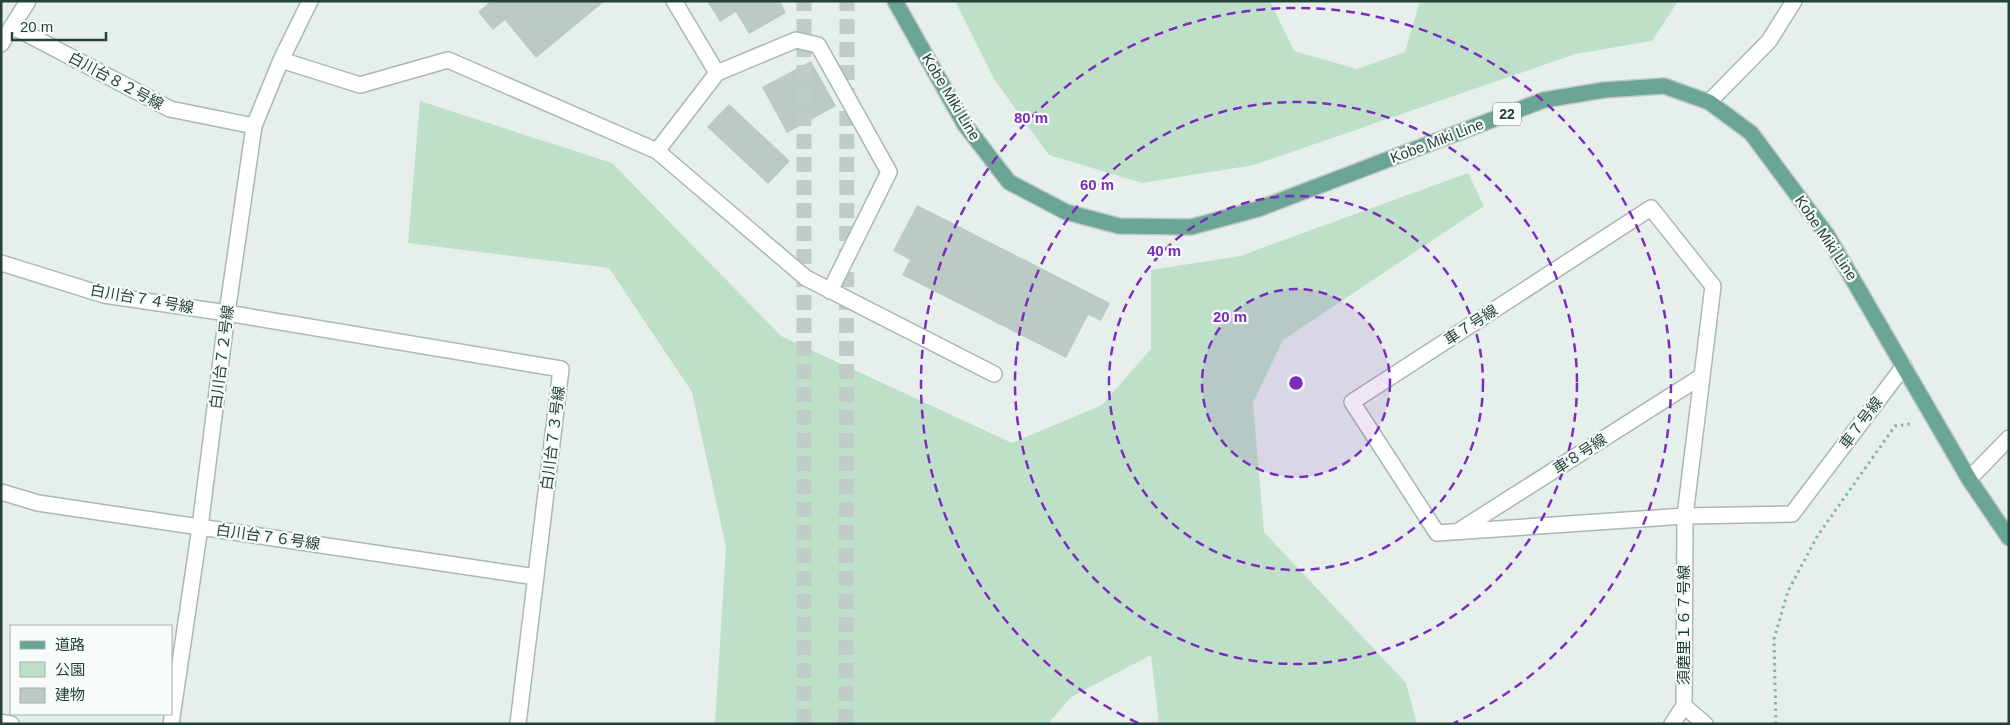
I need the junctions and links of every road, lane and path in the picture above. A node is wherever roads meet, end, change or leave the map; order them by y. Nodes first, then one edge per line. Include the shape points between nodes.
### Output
1 (28, 1) edge
2 (310, 1) edge
3 (674, 1) edge
4 (895, 1) edge
5 (1794, 1) edge
6 (12, 26) junction
7 (1, 44) edge
8 (281, 60) junction
9 (717, 73) junction
10 (1709, 102) junction
11 (254, 126) junction
12 (657, 151) junction
13 (1, 263) edge
14 (830, 291) junction
15 (227, 313) junction
16 (1904, 366) junction
17 (994, 374) dead end
18 (1702, 376) junction
19 (1935, 420) junction
20 (2009, 438) edge
21 (1969, 479) junction
22 (1, 492) edge
23 (1685, 516) junction
24 (200, 527) junction
25 (1458, 532) junction
26 (2009, 538) edge
27 (536, 577) junction
28 (1684, 706) junction
29 (1, 722) edge
30 (10, 724) edge
31 (172, 724) edge
32 (518, 724) edge
33 (1672, 724) edge
34 (1705, 724) edge
35 (1776, 724) edge

1 - 6 street
2 - 8 street, 白川台７２号線
3 - 9 street
4 - 10 main road, Kobe Miki Line / 22 via 965,125 1009,182 1066,212 1119,226 1191,227 1258,209 1544,100 1604,90 1664,86
5 - 10 street via 1769,41
6 - 7 street
6 - 11 street, 白川台８２号線 via 170,109
8 - 11 street, 白川台７２号線
8 - 12 street via 360,85 448,60
9 - 12 street
9 - 14 street via 796,40 818,45 889,172
10 - 16 main road, Kobe Miki Line / 22 via 1751,133 1827,235
11 - 15 street, 白川台７２号線
12 - 14 street via 806,278
13 - 15 street, 白川台７４号線 via 104,295
14 - 17 street
15 - 24 street, 白川台７２号線
15 - 27 street, 白川台７３号線 via 561,369
16 - 19 main road, Kobe Miki Line / 22
16 - 23 street, 車７号線 via 1792,514
18 - 23 street, 車７号線
18 - 25 street, 車８号線
18 - 25 street, 車７号線 via 1713,286 1651,208 1352,402 1437,533
19 - 21 main road, Kobe Miki Line / 22
19 - 35 path via 1895,426 1818,536 1788,591 1774,639
20 - 21 street
21 - 26 main road, Kobe Miki Line / 22
22 - 24 street, 白川台７６号線 via 38,503
23 - 25 street, 車７号線
23 - 28 street, 須磨里１６７号線
24 - 27 street, 白川台７６号線
24 - 31 street, 白川台７２号線
27 - 32 street, 白川台７３号線
28 - 33 street
28 - 34 street, 須磨里１６７号線
29 - 30 street

